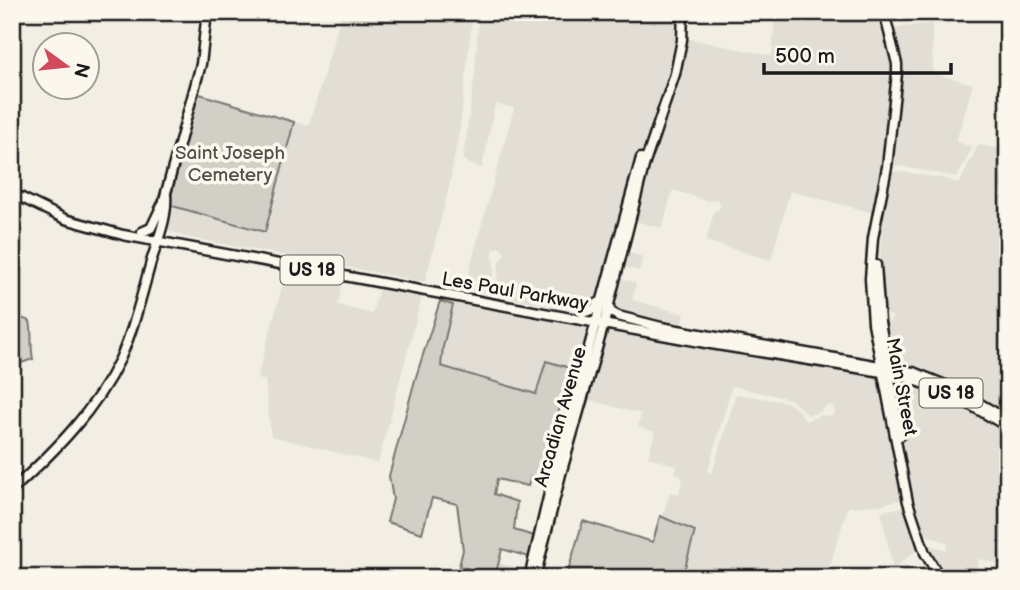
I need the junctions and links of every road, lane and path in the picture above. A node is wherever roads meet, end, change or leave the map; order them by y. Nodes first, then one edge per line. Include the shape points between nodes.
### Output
1 (207, 12) edge
2 (683, 12) edge
3 (884, 12) edge
4 (666, 104) junction
5 (12, 193) edge
6 (166, 195) junction
7 (881, 196) junction
8 (162, 205) junction
9 (142, 232) dead end
10 (113, 233) junction
11 (127, 236) junction
12 (155, 237) junction
13 (167, 243) junction
14 (149, 253) junction
15 (150, 266) junction
16 (303, 268) junction
17 (350, 270) dead end
18 (608, 277) junction
19 (139, 300) junction
20 (609, 302) junction
21 (534, 311) junction
22 (583, 313) dead end
23 (879, 313) junction
24 (601, 320) junction
25 (873, 323) junction
26 (614, 326) junction
27 (643, 331) junction
28 (592, 335) junction
29 (715, 337) junction
30 (599, 341) junction
31 (880, 346) junction
32 (741, 349) junction
33 (806, 352) junction
34 (886, 354) junction
35 (864, 362) junction
36 (885, 371) junction
37 (908, 377) junction
38 (928, 377) junction
39 (585, 391) junction
40 (895, 405) junction
41 (983, 409) junction
42 (1008, 421) edge
43 (1008, 427) edge
44 (901, 441) junction
45 (12, 490) edge
46 (917, 530) junction
47 (927, 544) junction
48 (529, 578) edge
49 (535, 578) edge
50 (942, 578) edge

1 - 6 main road via 202,62
2 - 4 main road, Arcadian Avenue via 680,53
3 - 7 main road, Main Street via 897,64
4 - 18 main road, Arcadian Avenue via 640,162
4 - 20 main road, Arcadian Avenue via 644,166
5 - 10 main road, Les Paul Parkway / US 18 via 65,219
6 - 8 main road
6 - 12 main road
7 - 23 main road, Main Street via 876,245
7 - 25 main road, Main Street via 871,257
8 - 9 main road via 151,228
8 - 12 main road
10 - 11 main road, Les Paul Parkway / US 18
10 - 12 main road
11 - 12 main road, Les Paul Parkway / US 18
11 - 14 main road via 146,245
12 - 13 main road, Les Paul Parkway / US 18
12 - 14 main road
12 - 15 main road
13 - 15 main road via 161,245
13 - 16 main road, Les Paul Parkway / US 18
14 - 19 main road
15 - 19 main road
16 - 17 main road
16 - 21 main road, Les Paul Parkway / US 18
18 - 20 main road
18 - 22 main road via 596,307
18 - 24 main road
19 - 45 main road via 121,356 90,409
20 - 24 main road, Arcadian Avenue
20 - 29 main road, US 18 via 611,312 618,316
21 - 24 main road, Les Paul Parkway
21 - 28 main road via 585,325
23 - 25 main road
23 - 31 main road, Main Street
24 - 26 main road, Les Paul Parkway
24 - 28 main road, Arcadian Avenue
24 - 30 main road, Arcadian Avenue
24 - 39 main road
25 - 31 main road via 878,323
25 - 36 main road
26 - 27 main road, Les Paul Parkway
26 - 30 main road
27 - 29 main road
27 - 32 main road, Les Paul Parkway
28 - 48 main road, Arcadian Avenue
29 - 33 main road, US 18
30 - 39 main road, Arcadian Avenue
31 - 34 main road, Main Street
31 - 35 main road via 874,359
31 - 36 main road, Main Street
32 - 33 main road via 746,345
32 - 36 main road, Les Paul Parkway via 867,373
33 - 35 main road, US 18
34 - 36 main road, Main Street
34 - 38 main road
35 - 36 main road, US 18
36 - 37 main road, US 18
36 - 38 main road, US 18
36 - 40 main road, Main Street
36 - 44 main road
36 - 46 main road, Main Street
37 - 40 main road via 897,381
37 - 41 main road, US 18
38 - 41 main road, US 18
39 - 49 main road, Arcadian Avenue
40 - 44 main road, Main Street
41 - 42 main road, US 18
41 - 43 main road, US 18
44 - 47 main road, Main Street
46 - 47 main road
46 - 50 main road, Main Street
47 - 50 main road, Main Street

